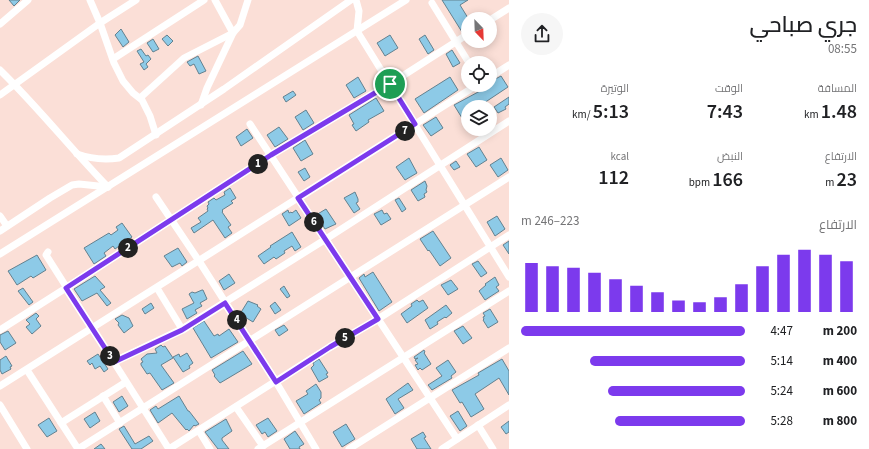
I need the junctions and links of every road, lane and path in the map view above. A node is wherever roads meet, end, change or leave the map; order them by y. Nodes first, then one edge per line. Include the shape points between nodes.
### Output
1 (28, 0) edge
2 (90, 0) edge
3 (136, 0) edge
4 (204, 0) edge
5 (215, 0) edge
6 (248, 0) edge
7 (351, 0) edge
8 (356, 0) edge
9 (406, 0) edge
10 (432, 3) dead end
11 (509, 8) edge
12 (497, 16) edge
13 (100, 23) junction
14 (0, 24) edge
15 (357, 31) junction
16 (233, 33) junction
17 (461, 39) edge
18 (456, 42) junction
19 (465, 56) edge
20 (113, 59) junction
21 (509, 65) edge
22 (0, 70) edge
23 (497, 73) edge
24 (390, 84) junction
25 (15, 85) junction
26 (466, 92) edge
27 (0, 94) edge
28 (140, 98) junction
29 (201, 105) junction
30 (509, 121) edge
31 (250, 124) dead end
32 (415, 124) junction
33 (156, 135) junction
34 (77, 154) junction
35 (271, 155) junction
36 (440, 165) junction
37 (509, 177) edge
38 (108, 187) junction
39 (156, 197) dead end
40 (298, 198) junction
41 (465, 205) junction
42 (0, 216) edge
43 (171, 220) junction
44 (7, 226) junction
45 (0, 231) edge
46 (509, 235) edge
47 (326, 239) junction
48 (491, 247) junction
49 (48, 252) dead end
50 (0, 254) edge
51 (199, 261) junction
52 (509, 276) edge
53 (350, 277) junction
54 (66, 288) junction
55 (156, 288) junction
56 (509, 291) edge
57 (225, 303) junction
58 (378, 319) junction
59 (92, 328) junction
60 (0, 330) edge
61 (182, 330) junction
62 (250, 341) junction
63 (509, 348) edge
64 (403, 358) junction
65 (114, 362) junction
66 (27, 370) junction
67 (126, 382) junction
68 (276, 382) junction
69 (0, 386) edge
70 (103, 396) junction
71 (430, 398) junction
72 (0, 405) edge
73 (509, 405) edge
74 (236, 407) junction
75 (143, 408) junction
76 (61, 423) junction
77 (120, 423) junction
78 (300, 423) junction
79 (478, 426) junction
80 (198, 431) junction
81 (457, 439) junction
82 (261, 448) edge
83 (27, 449) edge
84 (78, 449) edge
85 (169, 449) edge
86 (210, 449) edge
87 (316, 449) edge
88 (349, 449) edge
89 (442, 449) edge
90 (493, 449) edge

1 - 14 street
2 - 13 street
3 - 13 street
4 - 20 street
5 - 16 street
6 - 16 street via 240,26
7 - 29 street
8 - 15 street via 359,11
9 - 15 street
10 - 18 street
11 - 12 street
13 - 20 street
13 - 25 street
15 - 24 street
15 - 38 street
16 - 28 street via 184,58
16 - 29 street
17 - 18 street
18 - 19 street
18 - 24 street
20 - 28 street via 123,81
21 - 23 street
22 - 25 street
24 - 32 street
24 - 35 street
25 - 27 street
25 - 34 street
26 - 32 street
28 - 33 street via 150,116
29 - 33 street
30 - 36 street
31 - 35 street
32 - 36 street
32 - 40 street
33 - 34 street via 119,158 104,160
34 - 38 street
35 - 40 street
35 - 43 street
36 - 41 street
36 - 47 street
37 - 41 street
38 - 44 street via 72,185
38 - 50 street
39 - 43 street
40 - 47 street
40 - 51 street
41 - 48 street
41 - 53 street
42 - 44 street
43 - 51 street
43 - 54 street
44 - 45 street
46 - 48 street
47 - 53 street
47 - 57 street
48 - 52 street
48 - 58 street
49 - 54 street via 46,255
51 - 55 street
51 - 57 street
53 - 58 street
53 - 62 street
54 - 59 street
54 - 60 street
55 - 59 street
55 - 61 street
56 - 64 street
57 - 61 street
57 - 62 street
58 - 64 street
58 - 68 street
59 - 65 street
59 - 66 street
61 - 65 street
62 - 68 street
62 - 75 street
63 - 71 street
64 - 71 street
64 - 78 street
65 - 67 street
66 - 69 street
66 - 76 street
67 - 70 street
67 - 75 street
68 - 74 street
68 - 78 street
70 - 76 street
70 - 77 street
71 - 81 street
71 - 88 street
72 - 83 street
73 - 79 street
74 - 80 street
74 - 82 street
75 - 77 street
75 - 85 street
76 - 84 street
77 - 84 street
78 - 82 street
78 - 87 street
79 - 81 street
79 - 90 street
80 - 85 street
80 - 86 street
81 - 89 street

